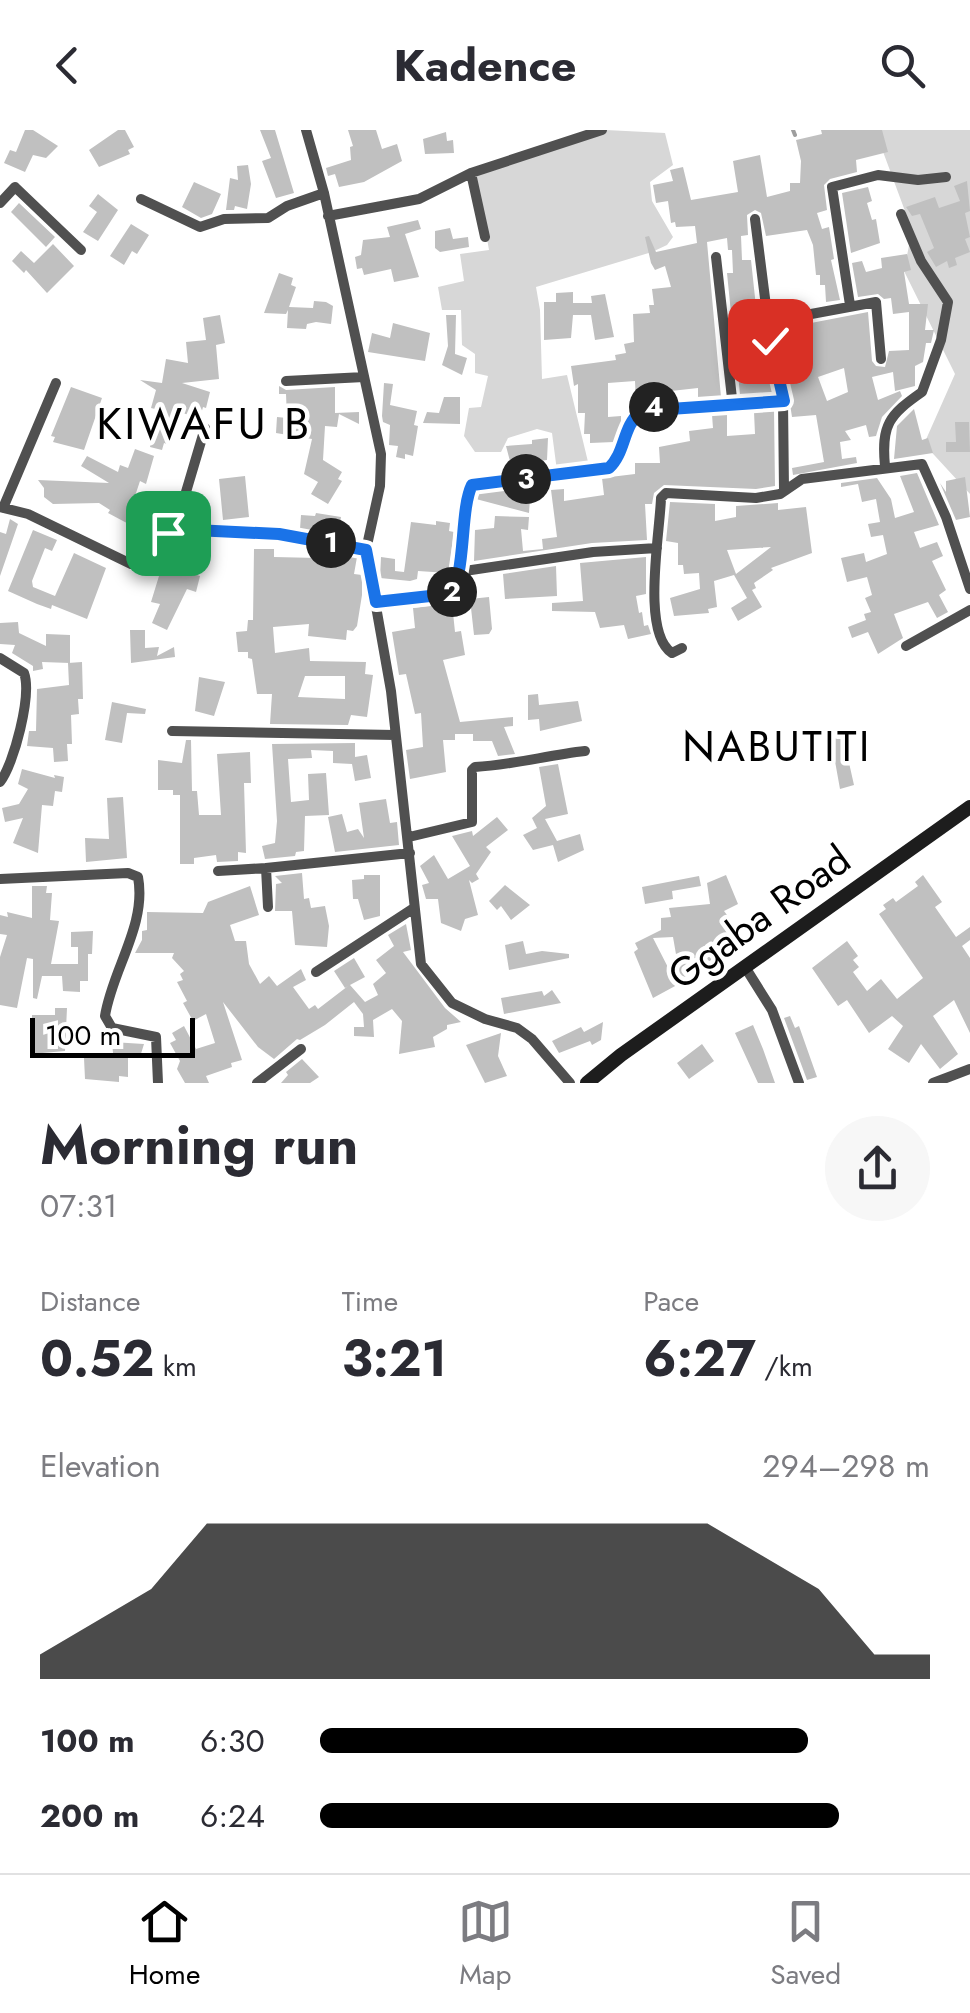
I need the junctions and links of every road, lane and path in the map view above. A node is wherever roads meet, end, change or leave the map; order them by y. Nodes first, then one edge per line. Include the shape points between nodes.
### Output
1 (306, 130) edge
2 (602, 130) edge
3 (560, 136) edge
4 (471, 174) junction
5 (946, 177) dead end
6 (324, 192) junction
7 (141, 199) dead end
8 (0, 202) edge
9 (901, 214) dead end
10 (328, 216) junction
11 (755, 219) dead end
12 (485, 237) dead end
13 (81, 250) dead end
14 (716, 256) dead end
15 (850, 306) junction
16 (768, 322) junction
17 (881, 360) dead end
18 (364, 377) junction
19 (56, 382) dead end
20 (286, 382) dead end
21 (784, 401) junction
22 (733, 407) junction
23 (205, 428) dead end
24 (885, 466) junction
25 (784, 491) junction
26 (2, 508) edge
27 (174, 529) junction
28 (657, 548) junction
29 (366, 550) junction
30 (458, 572) junction
31 (970, 590) edge
32 (376, 602) junction
33 (970, 610) edge
34 (906, 646) dead end
35 (682, 648) dead end
36 (0, 658) edge
37 (172, 730) dead end
38 (395, 735) junction
39 (585, 751) dead end
40 (0, 782) edge
41 (970, 807) edge
42 (409, 837) junction
43 (410, 854) junction
44 (266, 868) junction
45 (218, 871) dead end
46 (0, 879) edge
47 (268, 907) dead end
48 (414, 908) junction
49 (745, 967) junction
50 (316, 972) dead end
51 (301, 1049) dead end
52 (970, 1069) edge
53 (158, 1083) edge
54 (257, 1083) edge
55 (570, 1083) edge
56 (587, 1083) edge
57 (798, 1083) edge
58 (933, 1083) edge

1 - 6 street
2 - 3 street
3 - 4 street
4 - 10 street via 419,200
4 - 12 street
5 - 15 street via 878,175 832,187
6 - 7 street via 268,218 224,218 200,227
6 - 10 street
8 - 13 street via 16,186
9 - 24 street via 948,302 922,392 884,430
10 - 18 street
11 - 16 street
14 - 22 street
15 - 16 street
15 - 17 street via 876,302
16 - 21 street
18 - 20 street
18 - 29 street via 382,468
19 - 26 street
21 - 22 street
21 - 25 street
22 - 30 street via 641,411 627,426 614,464 602,472 472,485
23 - 27 street
24 - 25 street via 802,479
24 - 31 street via 922,464
25 - 28 street via 738,499 666,493
26 - 27 street via 130,564
27 - 29 street via 279,534
28 - 30 street
28 - 35 street via 656,631 669,652
29 - 32 street
30 - 32 street via 448,594
32 - 38 street
33 - 34 street
36 - 40 street via 24,673 28,690
37 - 38 street
38 - 42 street
39 - 42 street via 476,767 472,822
41 - 49 main road, Ggaba Road
42 - 43 street
43 - 44 street
43 - 48 street
44 - 45 street
44 - 47 street
46 - 53 street via 138,877 138,912 105,1016 112,1028 156,1037
48 - 50 street
48 - 55 street via 421,964 437,988 470,1012 517,1028
49 - 56 main road, Ggaba Road
49 - 57 street via 772,1010
51 - 54 street
52 - 58 street

